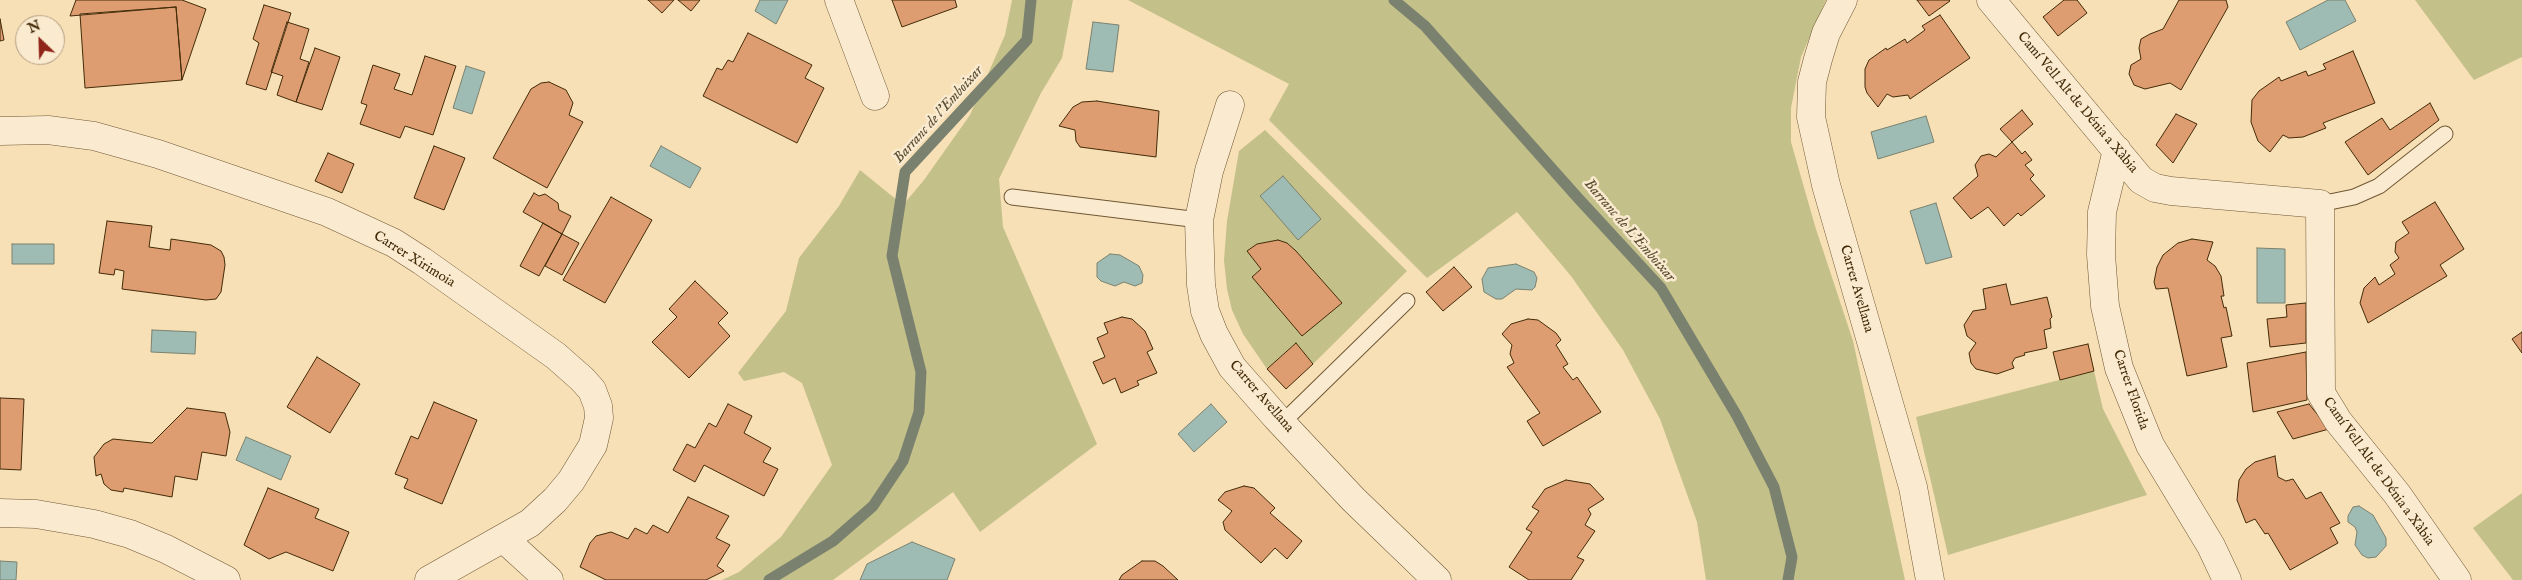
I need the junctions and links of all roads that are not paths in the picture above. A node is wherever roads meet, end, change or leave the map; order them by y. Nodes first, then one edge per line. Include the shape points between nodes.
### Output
1 (839, 0) edge
2 (1843, 0) edge
3 (1991, 0) edge
4 (875, 96) dead end
5 (1230, 106) dead end
6 (0, 131) edge
7 (2445, 134) dead end
8 (2117, 150) junction
9 (1012, 196) dead end
10 (2320, 204) junction
11 (1199, 220) junction
12 (1407, 301) dead end
13 (1282, 423) junction
14 (0, 513) edge
15 (504, 539) junction
16 (226, 580) edge
17 (428, 580) edge
18 (549, 580) edge
19 (1437, 580) edge
20 (1930, 580) edge
21 (2227, 580) edge
22 (2457, 580) edge

1 - 4 street
2 - 20 street, Carrer Avellana via 1826,33 1818,59 1812,82 1811,117 1826,185 1913,487
3 - 8 street, Camí Vell Alt de Dénia a Xàbia
5 - 11 street, Carrer Avellana via 1209,171
6 - 15 street, Carrer Xirimoia via 48,130 94,136 158,154 327,212 394,244 556,356 592,390 598,406 593,445 555,500 530,523
7 - 10 lane via 2379,186 2354,197
8 - 10 street, Camí Vell Alt de Dénia a Xàbia via 2141,180 2155,188
8 - 21 street, Carrer Florida via 2102,212 2101,256 2105,306 2119,368 2150,445 2211,546
9 - 11 lane
10 - 22 street, Camí Vell Alt de Dénia a Xàbia via 2321,393 2338,421 2397,494
11 - 13 street, Carrer Avellana via 1201,285 1214,334 1232,366
12 - 13 lane
13 - 19 street, Carrer Avellana via 1353,499
14 - 16 street via 36,514 130,534
15 - 17 street, Carrer Xirimoia
15 - 18 street

